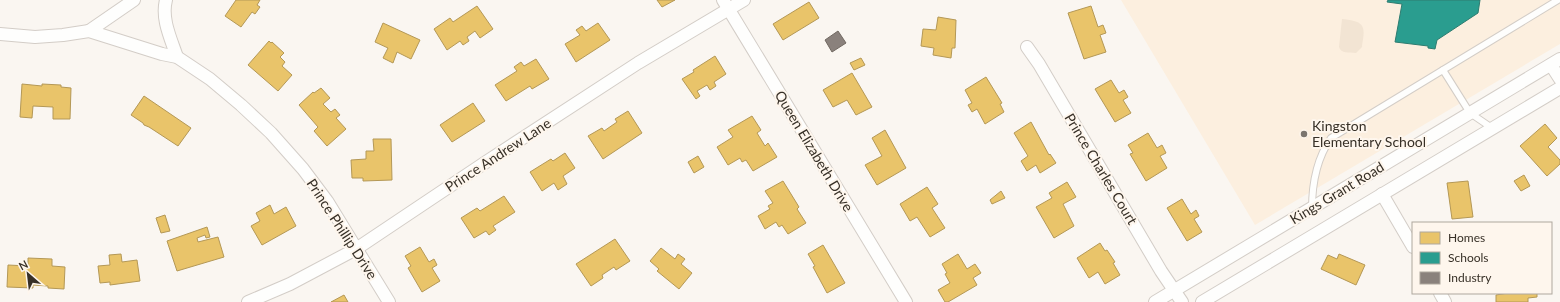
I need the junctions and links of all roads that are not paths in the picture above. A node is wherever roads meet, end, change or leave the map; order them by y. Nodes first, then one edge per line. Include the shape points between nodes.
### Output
1 (134, 0) edge
2 (166, 0) edge
3 (744, 0) edge
4 (1558, 0) edge
5 (726, 5) edge
6 (89, 31) junction
7 (0, 34) edge
8 (1027, 47) dead end
9 (177, 57) junction
10 (1555, 62) edge
11 (1442, 70) junction
12 (1560, 79) edge
13 (1560, 88) edge
14 (1470, 113) junction
15 (1492, 128) junction
16 (1382, 194) junction
17 (1312, 209) junction
18 (1412, 245) edge
19 (356, 249) junction
20 (1175, 290) junction
21 (248, 302) edge
22 (389, 302) edge
23 (906, 302) edge
24 (1155, 302) edge
25 (1182, 302) edge
26 (1202, 302) edge

1 - 6 street
2 - 9 street via 167,26
3 - 5 street, Prince Andrew Lane
4 - 11 lane
5 - 19 street, Prince Andrew Lane
5 - 23 street, Queen Elizabeth Drive
6 - 7 street, Prince Phillip Drive via 63,36 35,37
6 - 9 street, Prince Phillip Drive
8 - 20 street, Prince Charles Court via 1161,271
9 - 19 street, Prince Phillip Drive via 210,79 271,133 327,201
10 - 12 street
10 - 14 street, Kings Grant Road
11 - 14 lane
11 - 17 lane via 1331,138 1325,147 1312,187
13 - 15 street, Kings Grant Road
14 - 15 lane
14 - 17 street, Kings Grant Road
15 - 16 street, Kings Grant Road
16 - 18 street
16 - 26 street, Kings Grant Road
17 - 20 street, Kings Grant Road
19 - 21 street, Prince Andrew Lane via 290,284
19 - 22 street, Prince Phillip Drive
20 - 24 street, Kings Grant Road
20 - 25 street, Prince Charles Court

